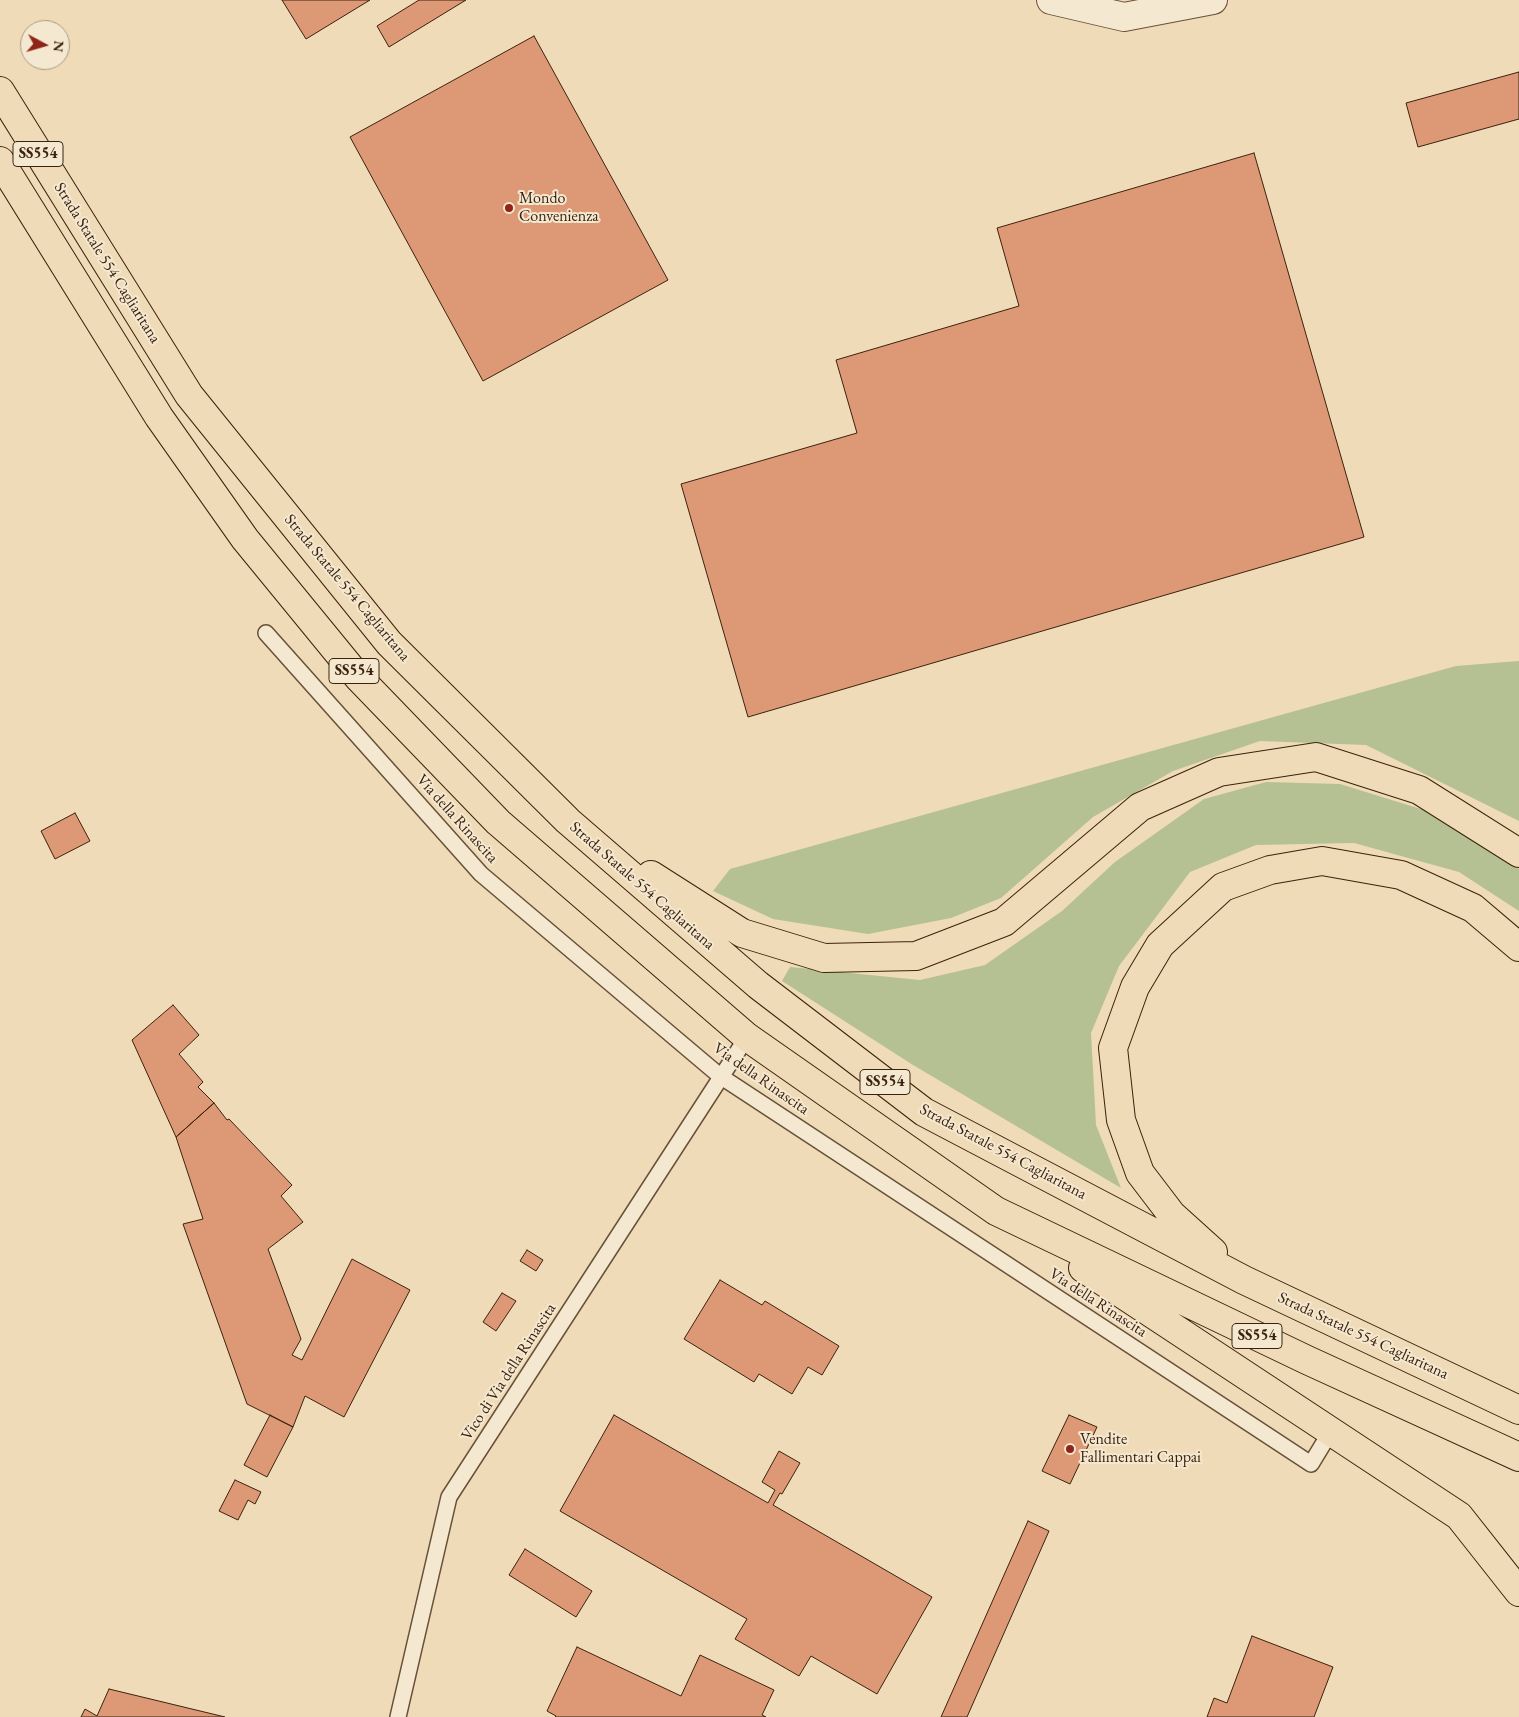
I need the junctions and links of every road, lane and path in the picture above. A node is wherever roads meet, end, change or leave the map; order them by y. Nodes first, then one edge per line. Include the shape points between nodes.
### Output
1 (1051, 0) edge
2 (1213, 0) edge
3 (0, 92) edge
4 (0, 161) edge
5 (266, 633) dead end
6 (568, 821) junction
7 (1519, 853) edge
8 (1519, 947) edge
9 (747, 1037) junction
10 (720, 1076) junction
11 (996, 1211) junction
12 (1244, 1280) junction
13 (1519, 1410) edge
14 (1331, 1431) junction
15 (1519, 1457) edge
16 (1519, 1592) edge
17 (398, 1717) edge

1 - 2 street via 1124,17
3 - 6 highway, Strada Statale 554 Cagliaritana / SS554 via 189,395 389,643
4 - 9 highway, SS554 via 165,425 245,540 358,677 498,822
5 - 10 lane, Via della Rinascita via 481,874
6 - 7 highway via 742,933 824,958 916,956 1004,922 1140,807 1219,772 1316,757 1419,790
6 - 12 highway, Strada Statale 554 Cagliaritana / SS554 via 758,985 924,1112
8 - 12 highway via 1473,908 1401,875 1322,861 1270,870 1224,887 1160,945 1136,987 1113,1048 1122,1120 1140,1173 1172,1215
9 - 10 lane, Vico di Via della Rinascita
9 - 11 highway, SS554
10 - 14 lane, Via della Rinascita via 1311,1464
10 - 17 lane, Vico di Via della Rinascita via 449,1497
11 - 14 highway
11 - 15 highway, SS554
12 - 13 highway, Strada Statale 554 Cagliaritana / SS554
14 - 16 highway via 1459,1516

